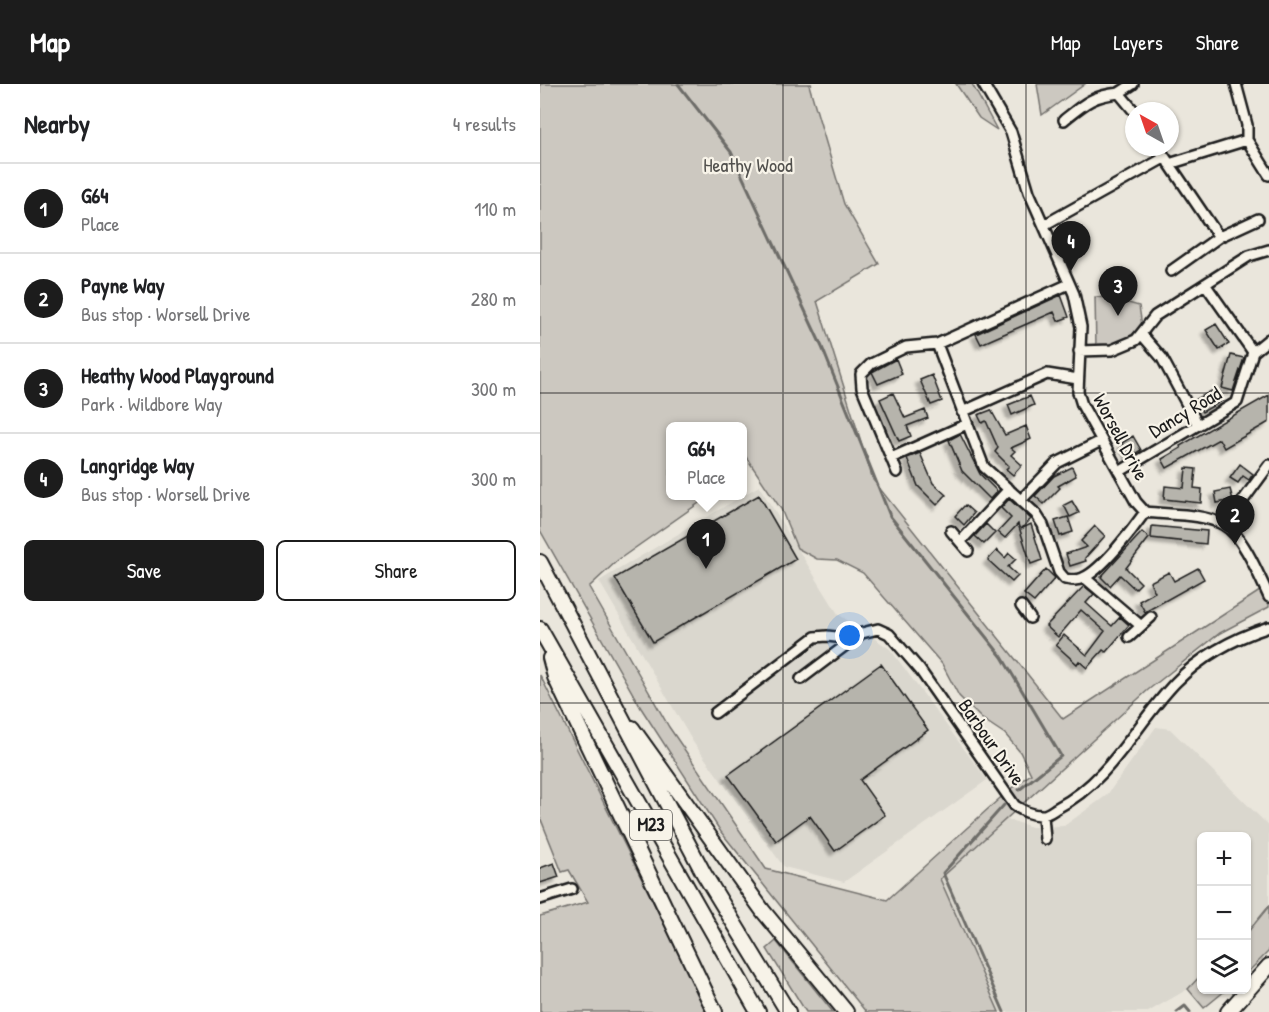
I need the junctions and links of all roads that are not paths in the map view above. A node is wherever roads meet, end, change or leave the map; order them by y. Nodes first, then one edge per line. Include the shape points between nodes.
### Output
1 (983, 84) edge
2 (1133, 84) edge
3 (1236, 84) edge
4 (1119, 93) junction
5 (1126, 102) edge
6 (1064, 120) dead end
7 (1247, 140) junction
8 (1164, 156) edge
9 (1168, 163) junction
10 (1269, 175) edge
11 (1258, 219) dead end
12 (1044, 225) junction
13 (1219, 237) junction
14 (1269, 250) edge
15 (1171, 271) dead end
16 (1069, 284) junction
17 (1205, 284) junction
18 (1142, 335) junction
19 (1269, 339) edge
20 (937, 344) junction
21 (1079, 351) junction
22 (1253, 352) junction
23 (1078, 379) junction
24 (962, 412) junction
25 (967, 424) junction
26 (1198, 425) junction
27 (1101, 441) junction
28 (891, 458) junction
29 (1269, 465) edge
30 (897, 471) dead end
31 (1119, 472) junction
32 (1009, 489) junction
33 (1021, 500) junction
34 (1145, 512) junction
35 (1225, 525) junction
36 (951, 531) dead end
37 (961, 541) junction
38 (968, 551) dead end
39 (540, 562) edge
40 (1085, 578) junction
41 (1269, 597) edge
42 (1021, 606) dead end
43 (1151, 617) dead end
44 (1030, 618) dead end
45 (1140, 625) junction
46 (1269, 627) edge
47 (542, 634) edge
48 (1130, 637) dead end
49 (849, 643) junction
50 (801, 679) dead end
51 (613, 705) junction
52 (715, 712) dead end
53 (1043, 816) junction
54 (1045, 839) dead end
55 (572, 889) dead end
56 (540, 899) edge
57 (1269, 966) edge
58 (715, 1012) edge
59 (758, 1012) edge
60 (788, 1012) edge
61 (846, 1012) edge
62 (1228, 1012) edge

1 - 12 street, Worsell Drive via 1011,132 1029,192
2 - 4 street
3 - 7 street
4 - 5 street
4 - 6 street via 1092,97
7 - 9 street
7 - 10 street
8 - 9 street
9 - 12 street
9 - 13 street
11 - 13 street
12 - 16 street, Worsell Drive
13 - 15 street
14 - 17 street via 1250,256
16 - 20 street
16 - 21 street, Worsell Drive via 1079,310
17 - 18 street via 1155,316
17 - 22 street
18 - 21 street via 1112,350
18 - 26 street via 1162,358
19 - 22 street
20 - 24 street
20 - 28 street via 906,347 871,364 861,374 862,388
21 - 23 street, Worsell Drive
22 - 26 street, Dancy Road via 1237,402
23 - 24 street via 1047,374
23 - 27 street, Worsell Drive via 1082,405
24 - 25 street
25 - 28 street
25 - 32 street via 984,467
26 - 31 street, Dancy Road
27 - 31 street, Worsell Drive
27 - 33 street via 1057,463
28 - 30 street
29 - 35 street
31 - 34 street, Worsell Drive
32 - 33 street
32 - 37 street
33 - 40 street via 1043,525 1059,572 1065,579
34 - 35 street
34 - 40 street
35 - 41 street via 1236,537
36 - 37 street
37 - 38 street
39 - 51 highway, M23
40 - 45 street
42 - 44 street
43 - 45 street
45 - 48 street
46 - 53 street via 1243,635 1177,681 1097,780
47 - 58 highway, M23 via 555,677
47 - 59 highway, M23
49 - 50 street, Barbour Drive
49 - 52 street via 845,638 815,638
49 - 53 street, Barbour Drive via 878,629 894,638 1009,798 1028,813
51 - 60 highway, M23 via 704,874
51 - 61 highway, M23 via 646,744 763,911
53 - 54 street
55 - 56 street
57 - 62 highway

